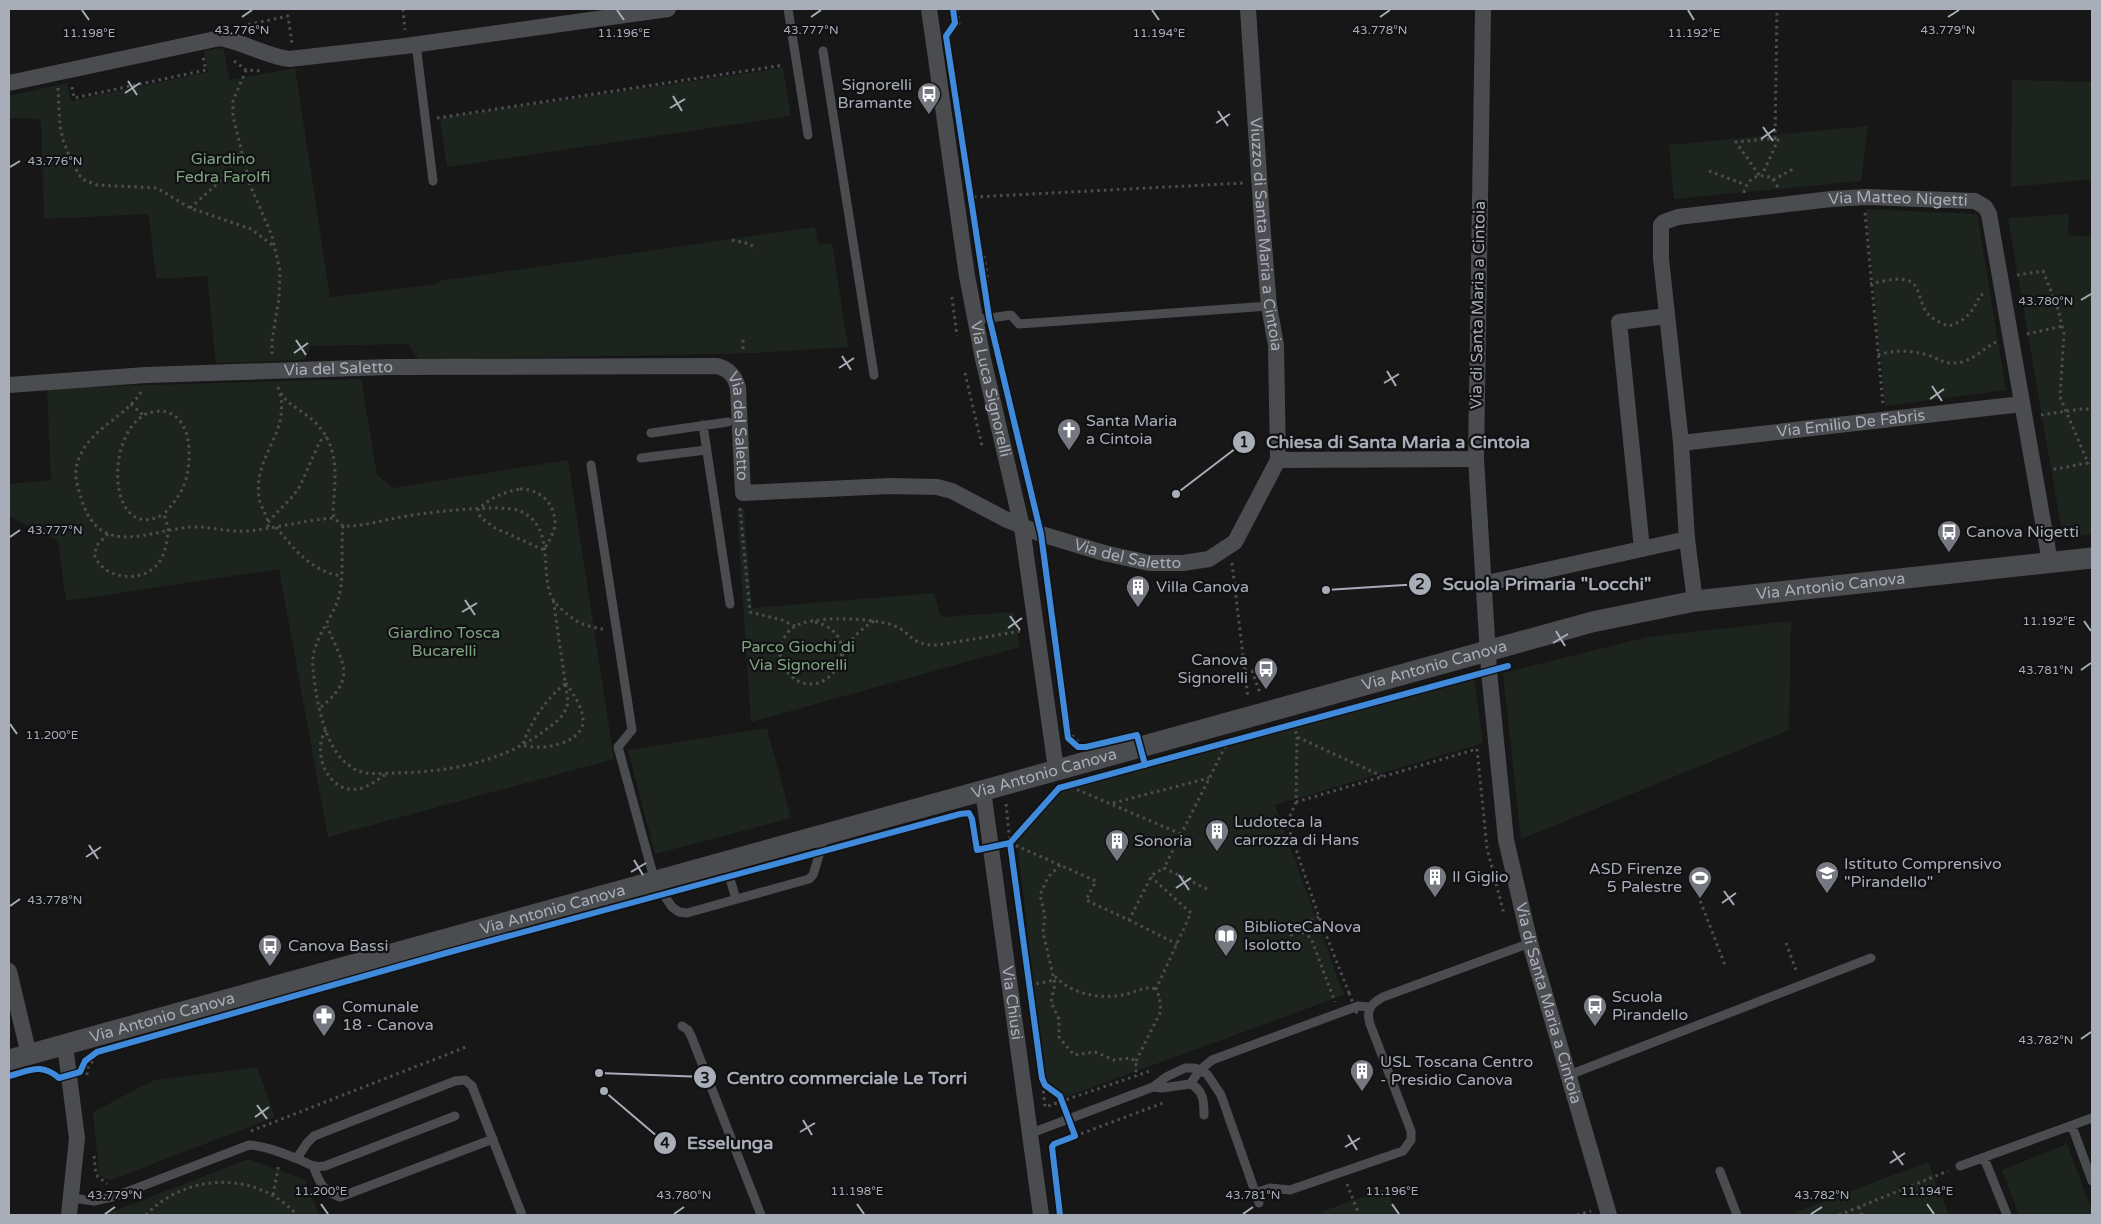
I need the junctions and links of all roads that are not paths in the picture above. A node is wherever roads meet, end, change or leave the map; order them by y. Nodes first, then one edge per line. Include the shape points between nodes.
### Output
1 (668, 9) edge
2 (788, 9) edge
3 (929, 9) edge
4 (1248, 9) edge
5 (1483, 9) edge
6 (411, 45) junction
7 (823, 51) dead end
8 (9, 82) edge
9 (808, 135) dead end
10 (433, 181) dead end
11 (1269, 306) junction
12 (1667, 316) junction
13 (986, 318) junction
14 (874, 375) dead end
15 (9, 385) edge
16 (2022, 404) junction
17 (728, 422) dead end
18 (703, 425) junction
19 (651, 433) dead end
20 (1681, 443) junction
21 (706, 450) junction
22 (640, 458) dead end
23 (1476, 459) junction
24 (1278, 460) junction
25 (591, 465) dead end
26 (1022, 527) junction
27 (1687, 539) junction
28 (1642, 549) junction
29 (2092, 558) edge
30 (2050, 562) junction
31 (1483, 584) junction
32 (1695, 601) junction
33 (730, 604) dead end
34 (1488, 650) junction
35 (1063, 781) junction
36 (983, 790) junction
37 (826, 834) junction
38 (725, 862) junction
39 (655, 882) junction
40 (736, 899) junction
41 (1530, 943) junction
42 (1871, 958) dead end
43 (9, 971) edge
44 (1370, 1007) junction
45 (682, 1026) dead end
46 (65, 1045) junction
47 (29, 1055) junction
48 (9, 1060) edge
49 (1200, 1070) junction
50 (1569, 1075) junction
51 (1190, 1084) junction
52 (1153, 1087) junction
53 (455, 1116) dead end
54 (1204, 1116) dead end
55 (2092, 1118) edge
56 (2072, 1126) junction
57 (1029, 1134) junction
58 (493, 1139) junction
59 (297, 1158) junction
60 (1984, 1158) junction
61 (1960, 1166) road end
62 (314, 1168) junction
63 (1720, 1171) dead end
64 (2092, 1181) edge
65 (1255, 1192) junction
66 (72, 1198) junction
67 (1259, 1203) dead end
68 (1603, 1212) edge
69 (69, 1215) edge
70 (522, 1215) edge
71 (761, 1215) edge
72 (1040, 1215) edge
73 (1738, 1215) edge
74 (2007, 1215) edge

1 - 6 street
2 - 9 lane
3 - 13 street, Via Luca Signorelli via 944,123
4 - 11 street, Viuzzo di Santa Maria a Cintoia
5 - 23 street, Via di Santa Maria a Cintoia
6 - 8 street via 290,59 220,38
6 - 10 lane via 426,120
7 - 14 lane
11 - 13 lane via 1018,324 1011,315
11 - 24 street, Viuzzo di Santa Maria a Cintoia via 1276,345
12 - 16 street, Via Matteo Nigetti via 1660,230 1670,219 1831,199 1975,201 1989,214
12 - 20 street, Via Matteo Nigetti
12 - 28 street via 1619,322
13 - 26 street, Via Luca Signorelli via 992,399
15 - 26 street, Via del Saletto via 146,376 390,367 717,366 732,373 738,388 743,493 937,487 952,491
16 - 20 street, Via Emilio De Fabris
16 - 30 street, Via Matteo Nigetti
17 - 18 lane
18 - 19 lane
18 - 21 lane
20 - 27 street, Via Matteo Nigetti
21 - 22 lane
21 - 33 lane
23 - 24 street
23 - 31 street, Via di Santa Maria a Cintoia
24 - 26 street, Via del Saletto via 1235,542 1209,559 1149,563 1104,553 1041,527
25 - 39 lane via 632,730 618,747
26 - 35 street, Via Luca Signorelli
27 - 28 street
27 - 32 street, Via Matteo Nigetti
28 - 31 street
29 - 30 street, Via Antonio Canova
30 - 32 street, Via Antonio Canova
31 - 34 street, Via di Santa Maria a Cintoia
32 - 34 street, Via Antonio Canova via 1592,622
34 - 35 street, Via Antonio Canova via 1250,716
34 - 41 street, Via di Santa Maria a Cintoia via 1506,840
35 - 36 street, Via Antonio Canova
36 - 37 street, Via Antonio Canova
36 - 57 street, Via Chiusi
37 - 38 street, Via Antonio Canova
37 - 40 lane via 813,875 808,879
38 - 39 street, Via Antonio Canova
38 - 40 lane
39 - 40 lane via 679,912 687,913
39 - 46 street, Via Antonio Canova
41 - 44 lane via 1383,997
41 - 50 street, Via di Santa Maria a Cintoia
42 - 50 lane
43 - 47 street
44 - 49 lane via 1358,1006 1221,1056
44 - 65 lane via 1367,1013 1370,1024 1412,1140 1404,1150 1290,1190 1270,1188
45 - 71 lane via 692,1038
46 - 47 street, Via Antonio Canova
46 - 66 street via 77,1138
47 - 48 street, Via Antonio Canova
49 - 51 lane
49 - 52 lane via 1180,1070
49 - 65 lane via 1214,1082 1221,1094
50 - 68 street, Via di Santa Maria a Cintoia
51 - 52 lane
51 - 54 lane via 1204,1099
52 - 57 lane
53 - 62 lane via 341,1161
55 - 56 lane
56 - 60 lane
56 - 64 lane
57 - 72 street, Via Chiusi
58 - 59 lane via 472,1086 465,1080 314,1136
58 - 62 lane via 340,1198 329,1193 320,1183
58 - 70 lane
59 - 62 lane
59 - 66 lane via 249,1145 116,1196 94,1200
60 - 61 lane
60 - 74 lane
63 - 73 lane
65 - 67 lane
66 - 69 street

